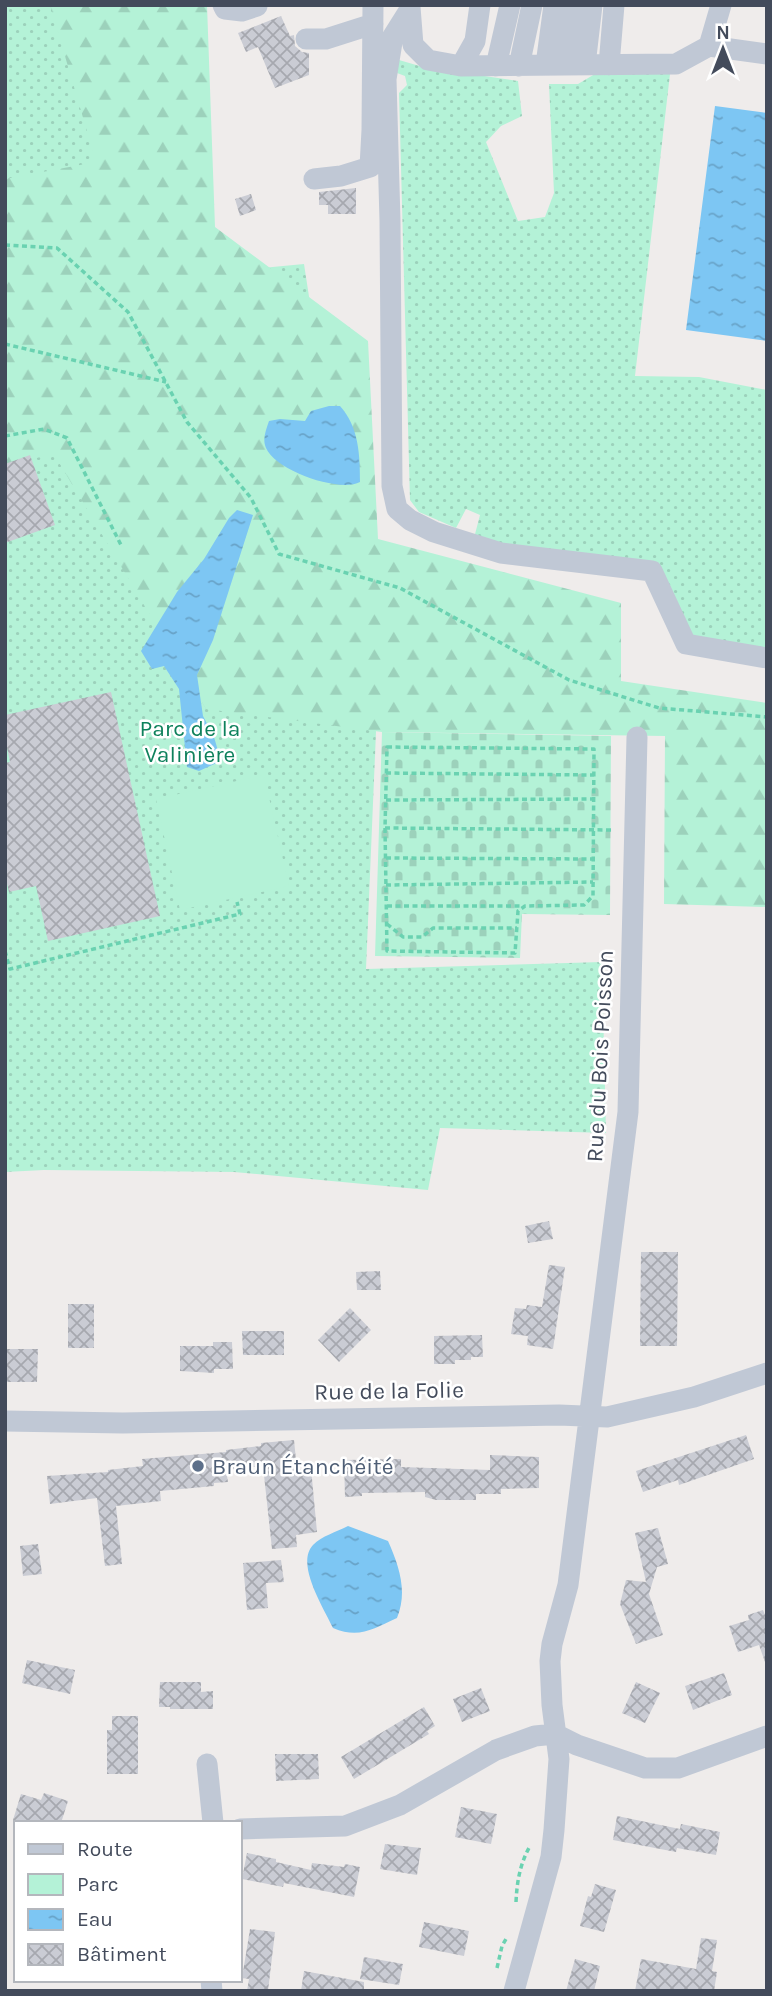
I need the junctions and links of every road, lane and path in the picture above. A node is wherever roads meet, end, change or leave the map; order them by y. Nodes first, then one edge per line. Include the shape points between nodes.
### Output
1 (223, 5) edge
2 (480, 5) edge
3 (510, 5) edge
4 (532, 5) edge
5 (554, 5) edge
6 (571, 5) edge
7 (592, 5) edge
8 (614, 5) edge
9 (721, 5) edge
10 (257, 6) edge
11 (410, 7) edge
12 (373, 15) edge
13 (306, 39) dead end
14 (709, 46) junction
15 (767, 54) edge
16 (496, 65) junction
17 (519, 65) junction
18 (565, 65) junction
19 (609, 65) junction
20 (461, 66) junction
21 (314, 179) dead end
22 (5, 245) edge
23 (5, 344) edge
24 (166, 382) junction
25 (5, 436) edge
26 (121, 545) dead end
27 (767, 658) edge
28 (767, 717) edge
29 (637, 737) dead end
30 (386, 773) junction
31 (594, 775) junction
32 (594, 799) junction
33 (385, 800) junction
34 (385, 828) junction
35 (594, 830) junction
36 (635, 831) junction
37 (386, 858) junction
38 (593, 859) junction
39 (593, 883) junction
40 (386, 884) junction
41 (237, 902) dead end
42 (386, 905) junction
43 (524, 905) junction
44 (386, 923) junction
45 (517, 928) junction
46 (5, 951) edge
47 (767, 1373) edge
48 (588, 1417) junction
49 (5, 1422) edge
50 (555, 1734) junction
51 (767, 1736) edge
52 (207, 1765) dead end
53 (213, 1821) edge
54 (242, 1829) edge
55 (532, 1842) dead end
56 (515, 1914) dead end
57 (507, 1936) dead end
58 (497, 1970) dead end
59 (514, 1991) edge

1 - 10 street via 242,11
2 - 20 street via 475,41
3 - 16 street
4 - 17 street
5 - 18 street
6 - 18 street
7 - 18 street
8 - 19 street
9 - 14 street
11 - 20 street via 413,45 428,60
11 - 27 street via 393,36 386,79 392,486 397,509 434,532 501,553 652,571 685,644
12 - 13 street via 326,39
12 - 21 street via 369,167
14 - 15 street
14 - 19 street via 676,64
16 - 17 street
16 - 20 street
17 - 18 street
18 - 19 street
22 - 24 path via 57,248 128,312
23 - 24 path
24 - 28 path via 187,422 251,498 279,554 400,589 569,680 659,708
25 - 26 path via 44,429 67,438
29 - 36 street, Rue du Bois Poisson
30 - 31 path
30 - 31 path via 387,747 594,748
30 - 33 path
31 - 32 path
32 - 33 path
32 - 35 path
33 - 34 path
34 - 35 path
34 - 37 path
35 - 36 path
35 - 38 path
36 - 48 street, Rue du Bois Poisson via 628,1112
37 - 38 path
37 - 40 path
38 - 39 path
39 - 40 path
39 - 43 path via 593,896 584,905
40 - 42 path
41 - 46 path via 240,915 10,969
42 - 43 path
42 - 44 path
43 - 45 path via 518,911
44 - 45 path via 403,937 422,937 433,928
44 - 45 path via 387,951 515,953
47 - 48 street, Rue de la Folie via 694,1398 607,1418
48 - 49 street, Rue de la Folie
48 - 50 street, Rue du Bois Poisson via 568,1586 550,1661
50 - 51 street via 645,1768 678,1768
50 - 54 street via 496,1750 400,1805 345,1826
50 - 59 street, Rue du Bois Poisson via 559,1777 551,1857
52 - 53 street
55 - 56 path via 518,1876
57 - 58 path

